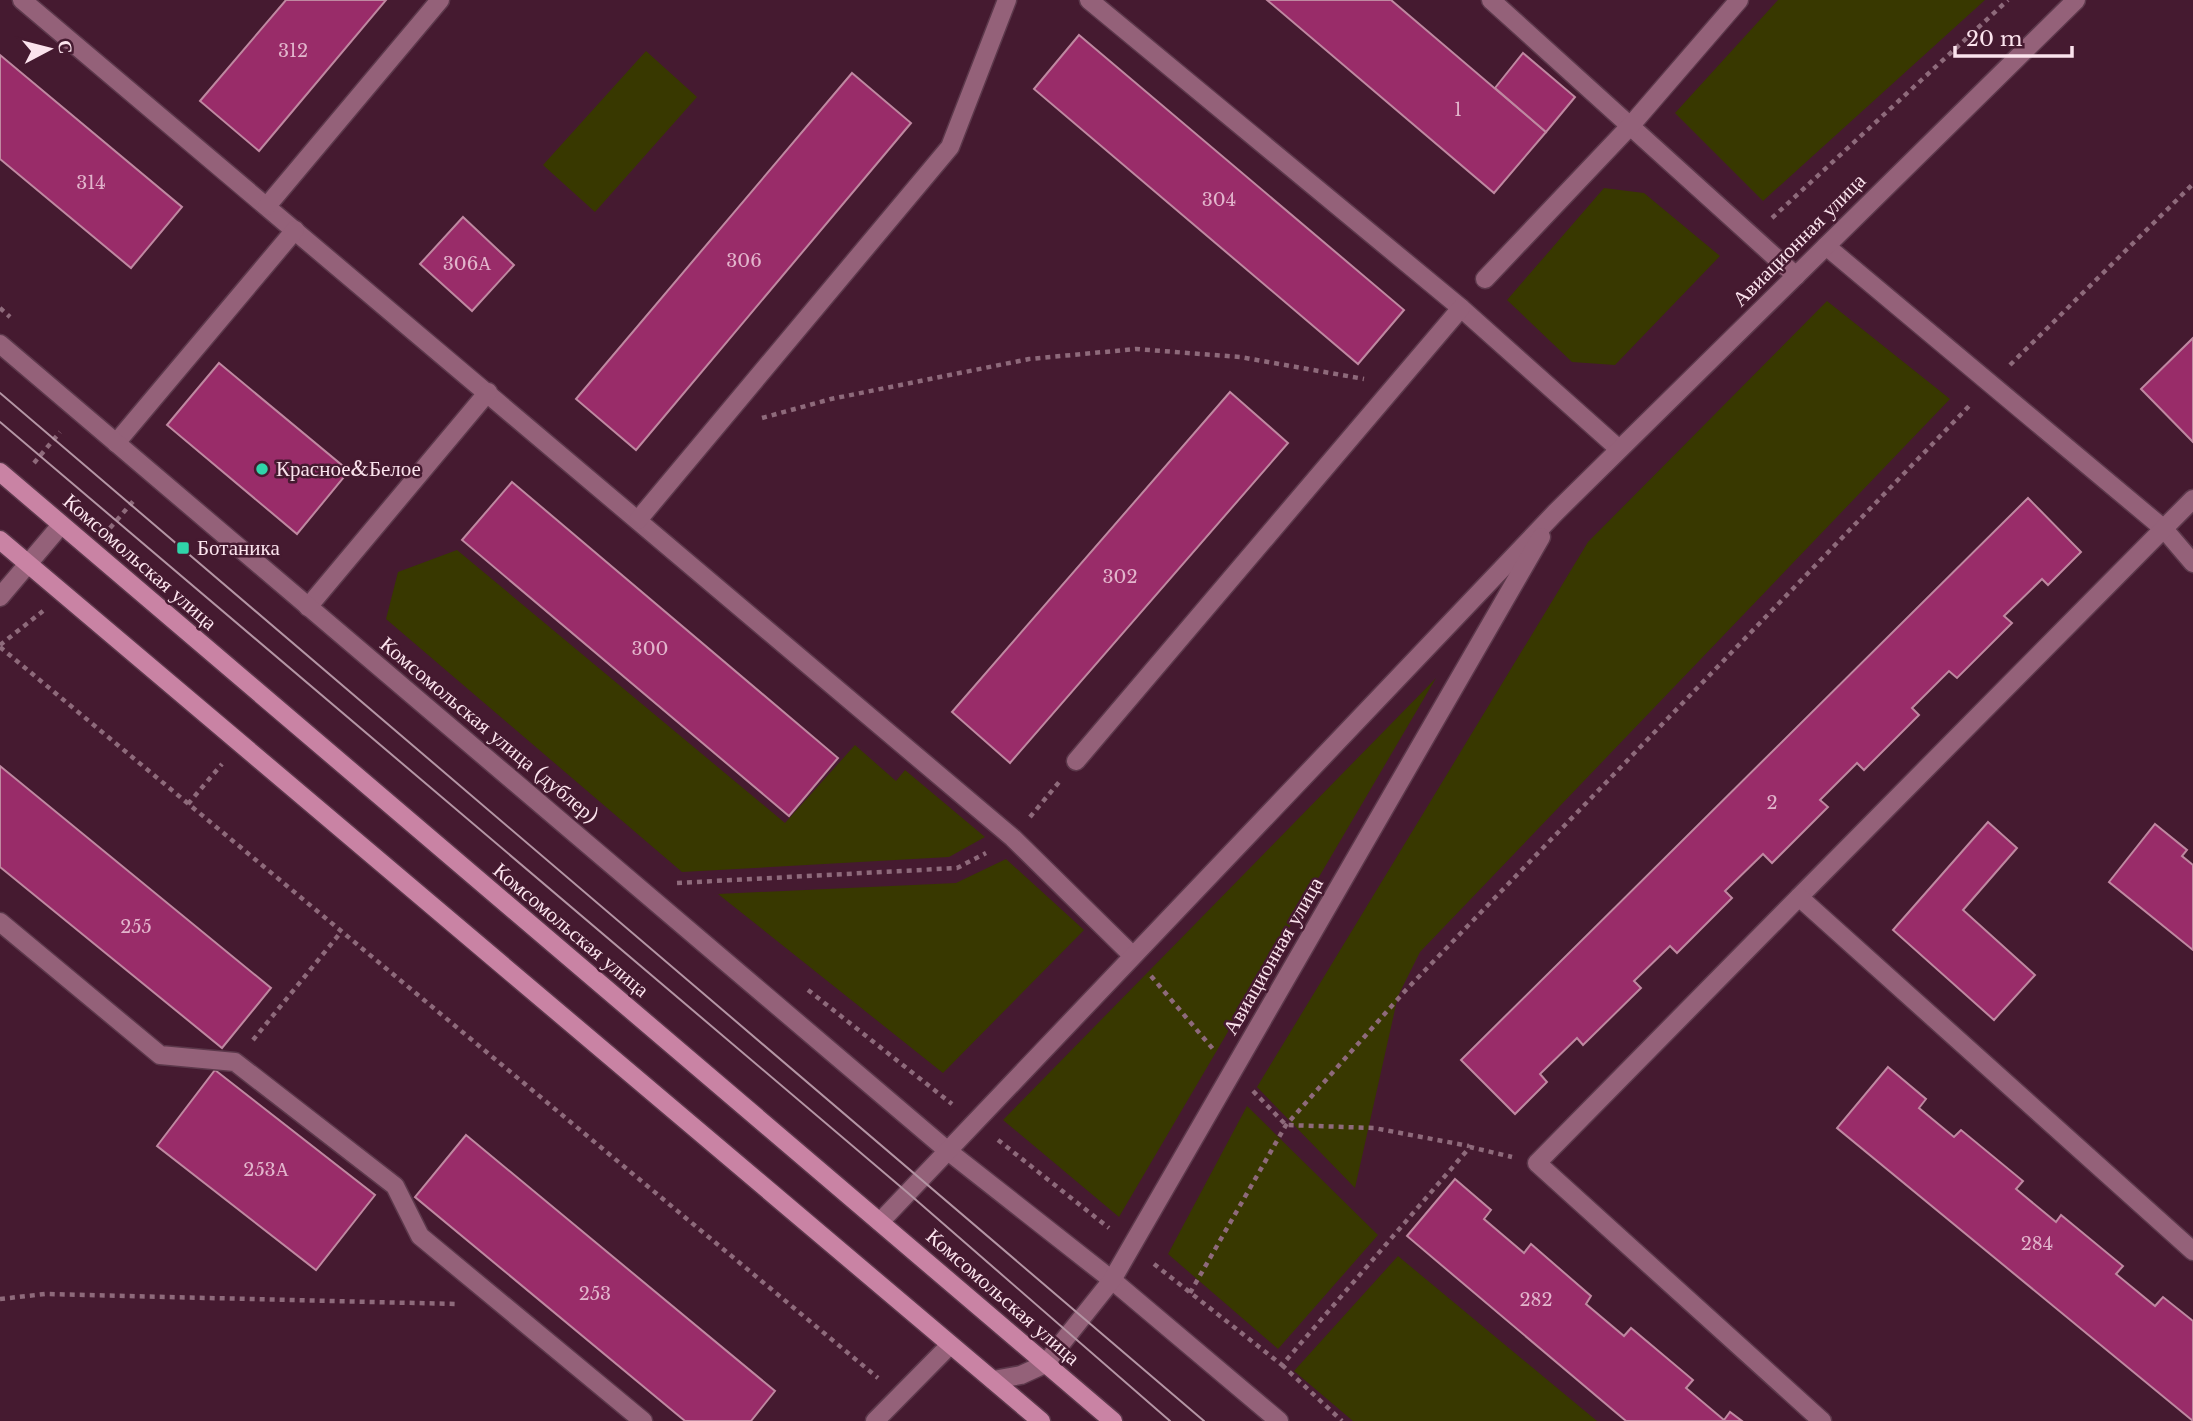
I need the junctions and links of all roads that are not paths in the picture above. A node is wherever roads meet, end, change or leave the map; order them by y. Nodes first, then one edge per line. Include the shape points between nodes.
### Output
1 (22, 0) edge
2 (440, 0) edge
3 (1007, 0) edge
4 (1089, 0) edge
5 (1491, 0) edge
6 (1739, 0) edge
7 (2076, 0) edge
8 (1632, 124) junction
9 (267, 206) junction
10 (295, 230) junction
11 (1826, 246) junction
12 (1796, 275) junction
13 (1485, 279) dead end
14 (1461, 308) junction
15 (0, 344) edge
16 (488, 392) junction
17 (116, 443) junction
18 (1619, 449) junction
19 (0, 472) edge
20 (2193, 499) edge
21 (1555, 513) junction
22 (638, 520) junction
23 (61, 525) junction
24 (2164, 529) junction
25 (0, 540) edge
26 (2193, 563) edge
27 (29, 564) junction
28 (0, 597) edge
29 (308, 607) junction
30 (1076, 761) road end
31 (1799, 897) junction
32 (0, 922) edge
33 (1132, 955) junction
34 (948, 1151) junction
35 (880, 1222) junction
36 (2193, 1251) edge
37 (1112, 1280) junction
38 (950, 1345) junction
39 (1045, 1364) junction
40 (993, 1380) junction
41 (643, 1421) edge
42 (874, 1421) edge
43 (1041, 1421) edge
44 (1113, 1421) edge
45 (1279, 1421) edge
46 (1822, 1421) edge

1 - 9 main road
2 - 9 main road
3 - 22 main road via 950,147
4 - 14 main road
5 - 8 main road
6 - 8 main road
7 - 11 main road, Авиационная улица
8 - 12 main road
8 - 13 main road
9 - 10 main road
10 - 16 main road
10 - 17 main road
11 - 12 main road, Авиационная улица
11 - 24 main road
12 - 18 main road, Авиационная улица
14 - 18 main road
14 - 30 main road
15 - 17 main road, Комсомольская улица (дублер)
16 - 22 main road
16 - 29 main road
17 - 29 main road, Комсомольская улица (дублер)
18 - 21 main road, Авиационная улица
19 - 23 main road, Комсомольская улица
20 - 24 main road
21 - 33 main road, Авиационная улица
21 - 37 main road, Авиационная улица
22 - 33 main road via 1013,838
23 - 27 main road
23 - 35 main road, Комсомольская улица
24 - 26 main road
24 - 31 main road
25 - 27 main road
27 - 28 main road
27 - 38 main road
29 - 34 main road, Комсомольская улица (дублер)
31 - 36 main road
31 - 46 main road via 1537,1163
32 - 41 main road via 160,1055 235,1062 394,1186 420,1236
33 - 34 main road, Авиационная улица
34 - 35 main road, Авиационная улица
34 - 37 main road, Комсомольская улица (дублер)
35 - 39 main road, Комсомольская улица
37 - 39 main road, Авиационная улица
37 - 45 main road, Комсомольская улица (дублер)
38 - 40 main road
38 - 42 main road
39 - 40 main road
39 - 44 main road, Комсомольская улица
40 - 43 main road

